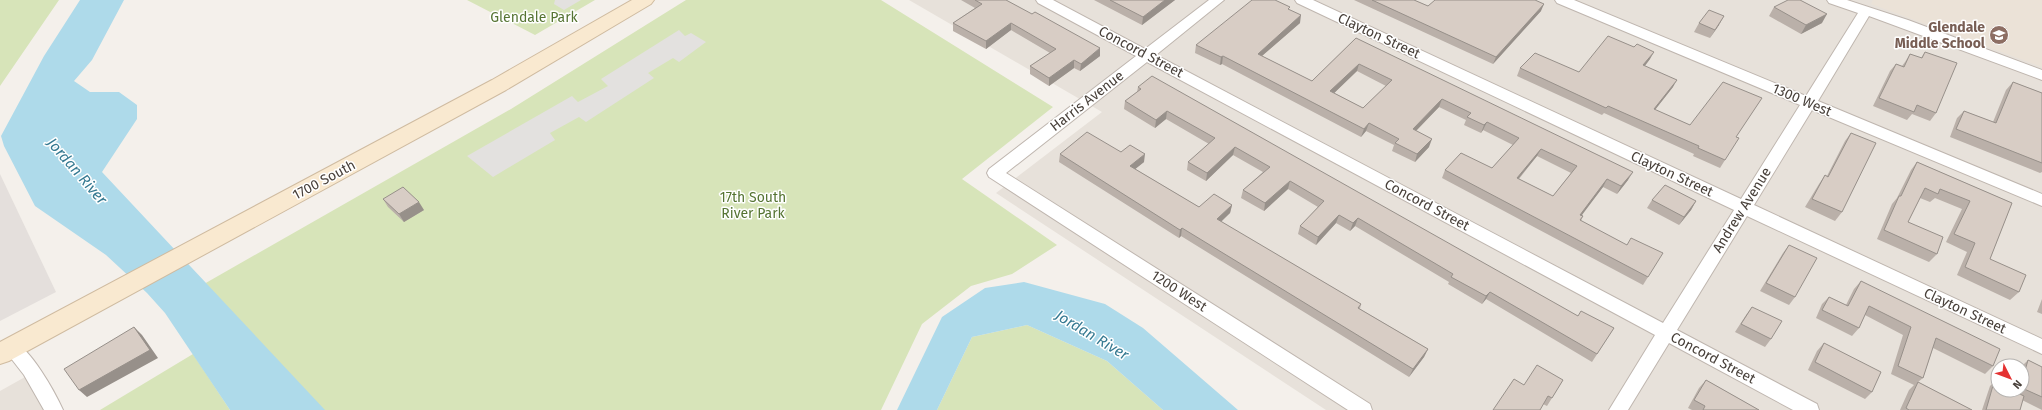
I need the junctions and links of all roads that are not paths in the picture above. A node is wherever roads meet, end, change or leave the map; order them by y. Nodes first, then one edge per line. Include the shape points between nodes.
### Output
1 (645, 0) edge
2 (1043, 0) edge
3 (1217, 0) edge
4 (1302, 0) edge
5 (1562, 0) edge
6 (1834, 0) edge
7 (1866, 11) junction
8 (1146, 55) junction
9 (2042, 75) edge
10 (1808, 103) junction
11 (995, 172) joint
12 (2042, 200) edge
13 (1744, 207) junction
14 (1666, 333) junction
15 (2042, 347) edge
16 (6, 351) edge
17 (54, 410) edge
18 (1363, 410) edge
19 (1618, 410) edge
20 (1810, 410) edge

1 - 16 street, 1700 South via 499,85
2 - 8 street, Concord Street
3 - 8 street, Harris Avenue
4 - 13 street, Clayton Street
5 - 10 street, 1300 West
6 - 7 street
7 - 9 street
7 - 10 street, Andrew Avenue
8 - 11 street, Harris Avenue
8 - 14 street, Concord Street
10 - 12 street, 1300 West
10 - 13 street, Andrew Avenue
11 - 18 street, 1200 West
13 - 14 street, Andrew Avenue
13 - 15 street, Clayton Street
14 - 19 street, Andrew Avenue
14 - 20 street, Concord Street
16 - 17 street via 30,370

